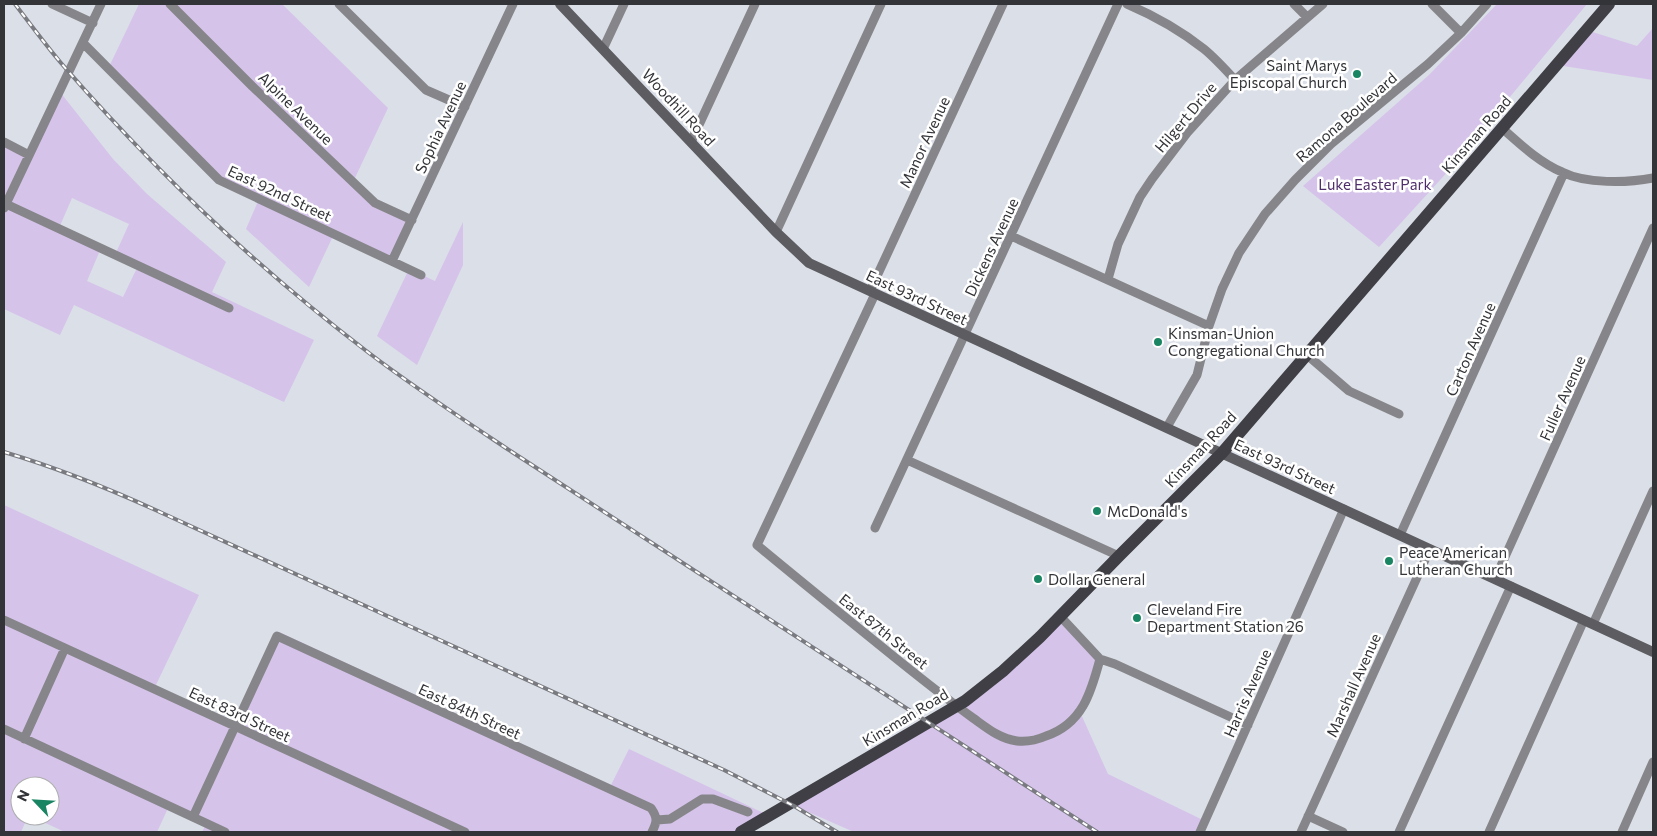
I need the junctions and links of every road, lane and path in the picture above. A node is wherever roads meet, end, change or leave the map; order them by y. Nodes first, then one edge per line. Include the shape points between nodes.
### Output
1 (52, 4) edge
2 (101, 4) edge
3 (170, 4) edge
4 (339, 4) edge
5 (513, 4) edge
6 (560, 4) edge
7 (624, 4) edge
8 (755, 4) edge
9 (881, 4) edge
10 (1004, 4) edge
11 (1118, 4) edge
12 (1127, 4) edge
13 (1294, 4) edge
14 (1323, 4) edge
15 (1432, 4) edge
16 (1487, 4) edge
17 (1609, 4) edge
18 (1307, 17) junction
19 (93, 23) junction
20 (1461, 33) junction
21 (83, 43) junction
22 (603, 49) junction
23 (1235, 80) junction
24 (465, 107) junction
25 (1502, 129) junction
26 (4, 142) edge
27 (690, 142) junction
28 (29, 155) junction
29 (1564, 173) junction
30 (1653, 178) edge
31 (5, 206) edge
32 (412, 220) junction
33 (1653, 228) edge
34 (776, 232) junction
35 (1011, 236) junction
36 (392, 261) junction
37 (421, 275) dead end
38 (1108, 279) junction
39 (873, 293) junction
40 (229, 308) dead end
41 (1209, 326) junction
42 (965, 336) junction
43 (1306, 354) junction
44 (1399, 414) dead end
45 (1167, 427) junction
46 (1222, 453) junction
47 (907, 460) junction
48 (1653, 491) edge
49 (1344, 510) junction
50 (875, 528) dead end
51 (1400, 535) junction
52 (757, 545) joint
53 (1430, 549) junction
54 (1119, 556) junction
55 (1496, 579) junction
56 (1511, 586) junction
57 (1060, 616) junction
58 (4, 620) edge
59 (1589, 622) junction
60 (66, 648) junction
61 (1653, 652) edge
62 (1100, 659) junction
63 (1248, 725) junction
64 (235, 726) junction
65 (4, 729) edge
66 (24, 739) junction
67 (1653, 762) edge
68 (748, 812) dead end
69 (1308, 816) junction
70 (193, 817) junction
71 (657, 820) junction
72 (225, 832) edge
73 (465, 832) edge
74 (652, 832) edge
75 (741, 832) edge
76 (1200, 832) edge
77 (1301, 832) edge
78 (1343, 832) edge
79 (1399, 832) edge
80 (1489, 832) edge
81 (1622, 832) edge

1 - 19 street
2 - 19 street
3 - 32 street, Alpine Avenue via 375,203
4 - 24 street via 426,90
5 - 24 street, Sophia Avenue
6 - 22 main road, Woodhill Road
7 - 22 street
8 - 27 street
9 - 34 street
10 - 39 street, Manor Avenue
11 - 35 street, Dickens Avenue
12 - 23 street via 1174,27 1205,50
13 - 18 street
14 - 18 street, Hilgert Drive
15 - 20 street
16 - 20 street, Ramona Boulevard
17 - 25 main road, Kinsman Road
18 - 23 street, Hilgert Drive
19 - 21 street
20 - 41 street, Ramona Boulevard via 1295,180 1239,253
21 - 28 street
21 - 36 street, East 92nd Street via 219,180
22 - 27 main road, Woodhill Road
23 - 38 street, Hilgert Drive via 1187,133 1152,179 1118,244
24 - 32 street, Sophia Avenue
25 - 29 street via 1536,157
25 - 43 main road, Kinsman Road
26 - 28 street
27 - 34 main road, Woodhill Road
28 - 31 street
29 - 30 street via 1608,181 1635,182
29 - 51 street, Carton Avenue
31 - 40 street
32 - 36 street, Sophia Avenue
33 - 55 street, Fuller Avenue
34 - 39 main road, East 93rd Street via 808,263
35 - 38 street
35 - 42 street, Dickens Avenue
36 - 37 street, East 92nd Street
38 - 41 street
39 - 42 main road, East 93rd Street
39 - 52 street, Manor Avenue
41 - 45 street, Ramona Boulevard via 1197,375
42 - 45 main road, East 93rd Street
42 - 47 street, Dickens Avenue
43 - 44 street via 1349,391
43 - 46 main road, Kinsman Road
45 - 46 main road, East 93rd Street
46 - 49 main road, East 93rd Street
46 - 54 main road, Kinsman Road
47 - 50 street, Dickens Avenue
47 - 54 street
48 - 59 street
49 - 51 main road, East 93rd Street
49 - 63 street, Harris Avenue
51 - 53 main road, East 93rd Street
52 - 62 street, East 87th Street via 951,703 1003,738 1030,741 1056,733 1069,724 1086,700
53 - 55 main road, East 93rd Street
53 - 69 street, Marshall Avenue
54 - 57 main road, Kinsman Road
55 - 56 main road, East 93rd Street
56 - 59 main road, East 93rd Street
56 - 79 street
57 - 62 street
57 - 75 main road, Kinsman Road via 1003,672 965,701
58 - 60 street, East 83rd Street
59 - 61 main road, East 93rd Street
59 - 80 street
60 - 64 street, East 83rd Street
60 - 66 street
62 - 63 street
63 - 76 street, Harris Avenue
64 - 70 street
64 - 71 street, East 84th Street via 278,636 652,808
64 - 73 street, East 83rd Street
65 - 66 street
66 - 70 street
67 - 81 street
68 - 71 street via 713,799 702,799 670,818
69 - 77 street, Marshall Avenue
69 - 78 street
70 - 72 street
71 - 74 street

